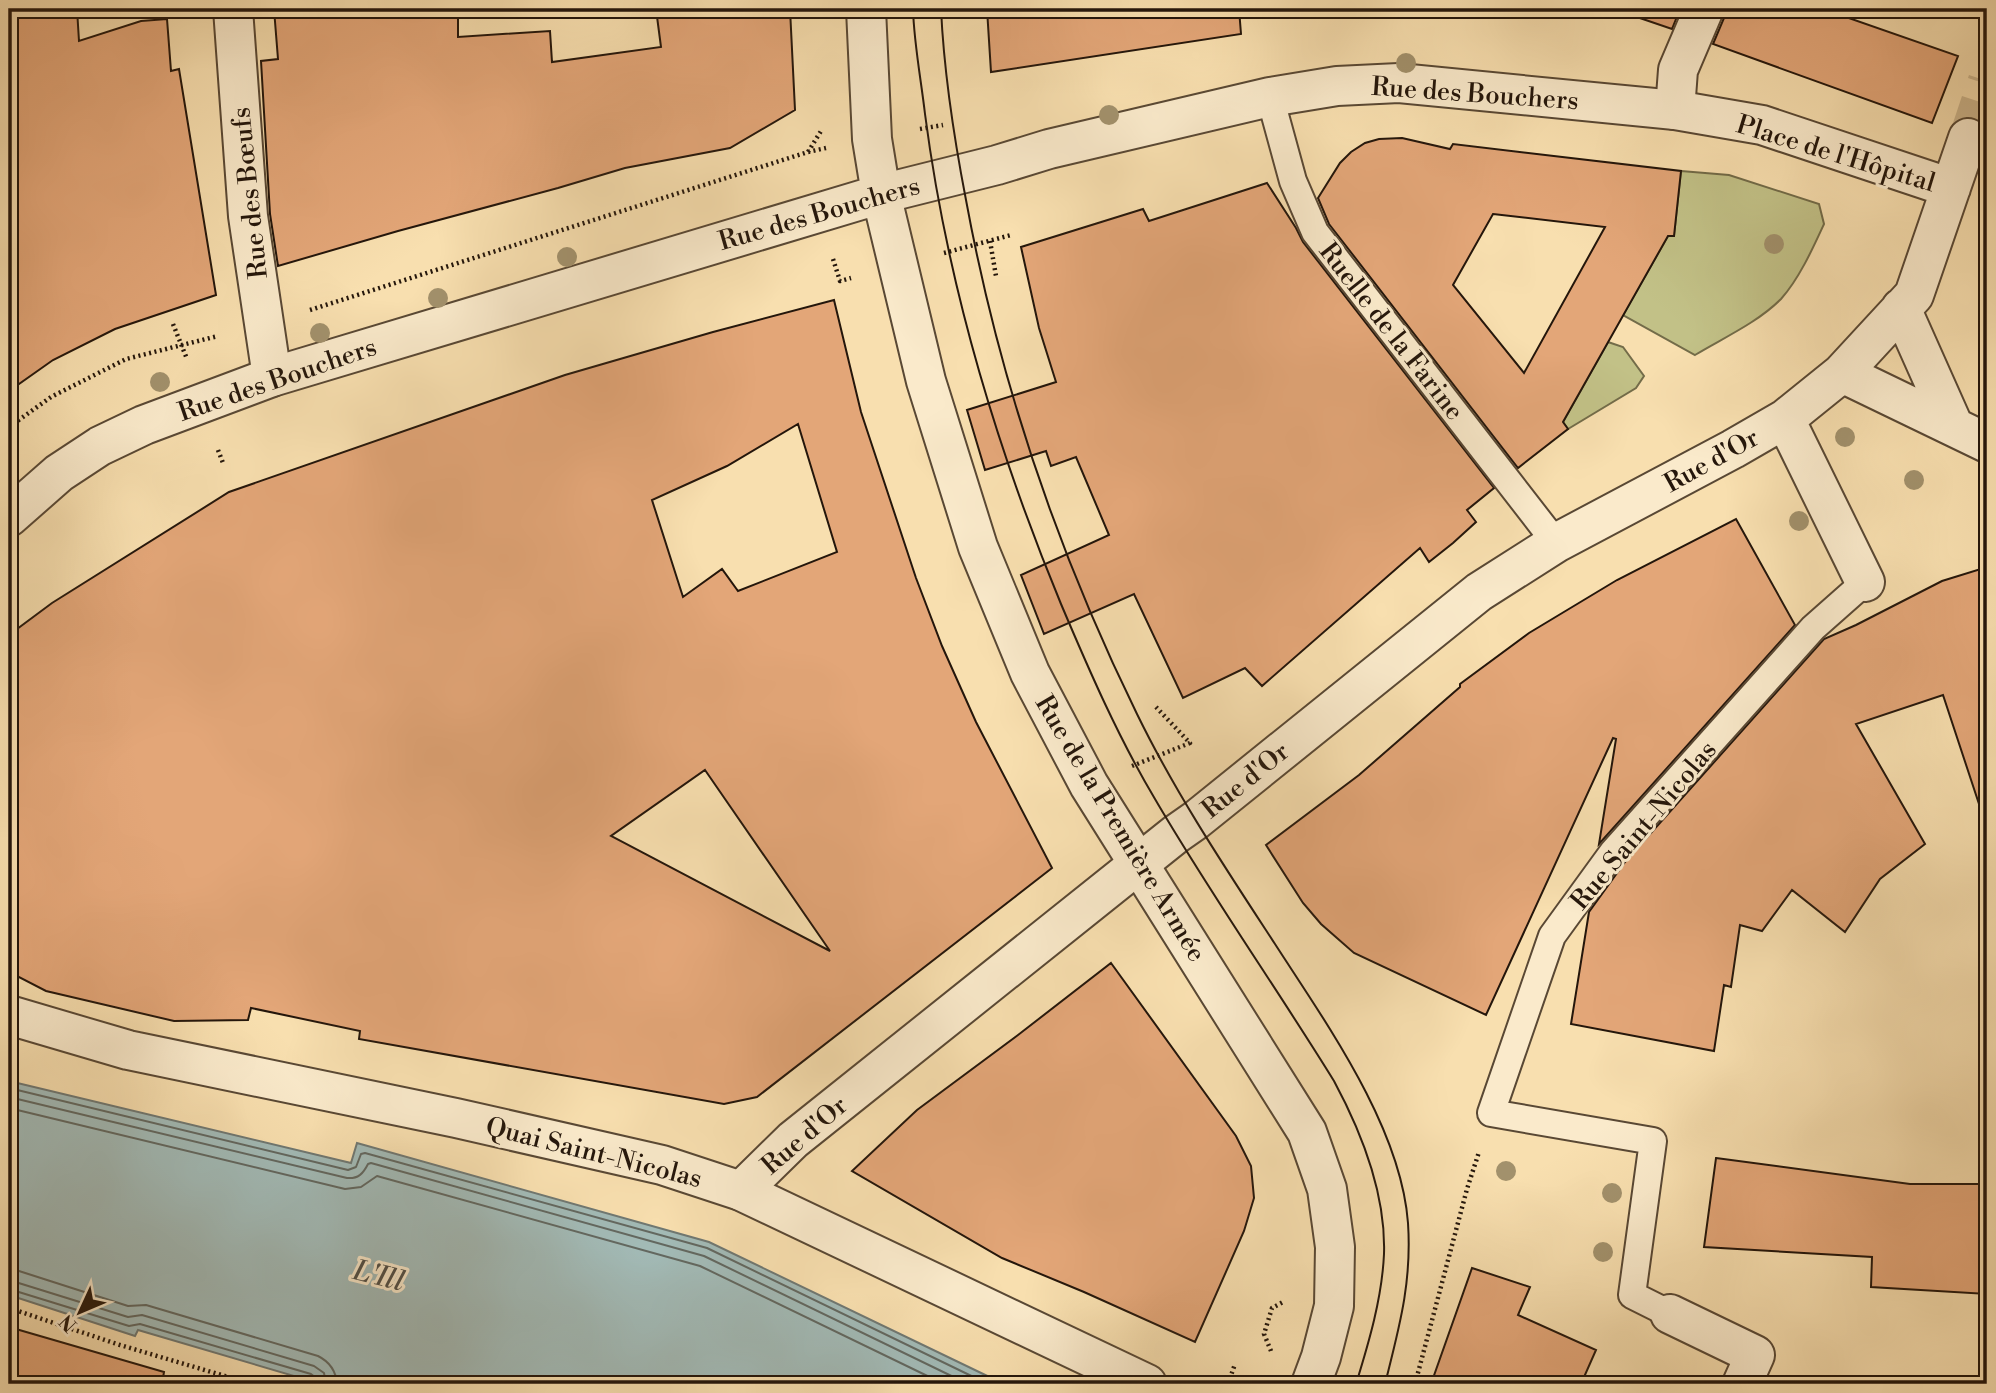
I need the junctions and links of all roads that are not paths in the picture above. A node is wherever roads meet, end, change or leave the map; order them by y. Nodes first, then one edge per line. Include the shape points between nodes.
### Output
1 (233, 9) edge
2 (866, 9) edge
3 (1704, 9) edge
4 (1270, 97) junction
5 (1675, 110) junction
6 (1968, 138) tunnel mouth
7 (1951, 188) junction
8 (881, 194) junction
9 (1902, 308) junction
10 (1842, 373) junction
11 (272, 377) junction
12 (1785, 419) junction
13 (1970, 435) edge
14 (9, 517) edge
15 (1556, 542) junction
16 (1865, 582) joint
17 (1138, 864) junction
18 (9, 1015) edge
19 (741, 1191) junction
20 (1670, 1314) joint
21 (1147, 1384) edge
22 (1311, 1384) edge
23 (1742, 1384) edge

1 - 11 street, Rue des Bœufs via 248,216
2 - 8 street, Rue de la Première Armée via 872,139
3 - 5 street via 1678,70
4 - 5 street, Rue des Bouchers via 1337,86 1399,83
4 - 8 street, Rue des Bouchers
4 - 15 lane, Ruelle de la Farine via 1293,181 1315,232
5 - 7 street, Place de l'Hôpital via 1762,125
6 - 7 street
7 - 9 street, Place de l'Hôpital via 1914,295
8 - 11 street, Rue des Bouchers
8 - 17 street, Rue de la Première Armée via 926,381 978,547 1030,673 1089,785
9 - 10 street, Place de l'Hôpital
9 - 13 street
10 - 12 street, Place de l'Hôpital
10 - 13 street
11 - 14 street, Rue des Bouchers via 100,446 59,473
12 - 15 street, Rue d'Or
12 - 16 street
15 - 17 street, Rue d'Or via 1479,592
16 - 20 lane, Rue Saint-Nicolas via 1813,628 1613,852 1552,936 1491,1113 1653,1141 1632,1295
17 - 19 street, Rue d'Or via 793,1140
17 - 22 street, Rue de la Première Armée via 1307,1132 1327,1189 1335,1247 1334,1306
18 - 19 street, Quai Saint-Nicolas via 128,1050 662,1165
19 - 21 street, Quai Saint-Nicolas
20 - 23 street via 1755,1355

